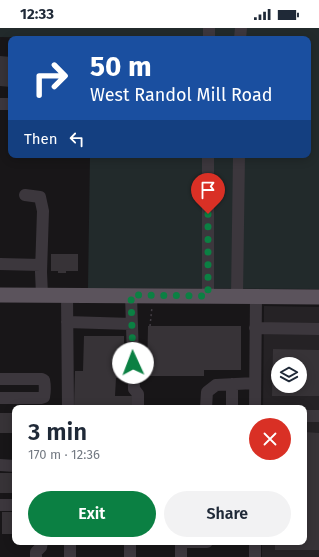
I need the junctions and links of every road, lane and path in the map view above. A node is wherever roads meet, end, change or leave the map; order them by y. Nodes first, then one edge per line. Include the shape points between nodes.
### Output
1 (208, 158) edge
2 (239, 158) edge
3 (25, 195) dead end
4 (0, 264) edge
5 (41, 265) junction
6 (0, 295) edge
7 (42, 295) junction
8 (67, 295) junction
9 (131, 295) junction
10 (208, 296) junction
11 (237, 296) junction
12 (256, 296) junction
13 (319, 297) edge
14 (152, 305) dead end
15 (67, 322) junction
16 (132, 324) junction
17 (150, 326) dead end
18 (256, 328) junction
19 (319, 329) edge
20 (0, 379) edge
21 (255, 383) junction
22 (232, 384) junction
23 (0, 398) edge
24 (68, 405) edge
25 (138, 405) edge
26 (206, 405) edge
27 (232, 405) edge
28 (255, 405) edge
29 (307, 416) edge
30 (319, 416) edge
31 (0, 466) edge
32 (12, 466) edge
33 (0, 505) edge
34 (12, 505) edge
35 (41, 545) edge
36 (70, 545) edge
37 (130, 545) edge
38 (181, 545) edge
39 (255, 545) edge
40 (36, 557) edge
41 (70, 557) edge
42 (130, 557) edge
43 (181, 557) edge
44 (255, 557) edge

1 - 10 street
2 - 11 street
3 - 5 street via 40,197 43,211
4 - 5 street
5 - 7 street
6 - 7 main road
7 - 8 main road
8 - 9 main road
8 - 15 street
9 - 10 main road
9 - 16 street
10 - 11 main road
11 - 12 main road
12 - 13 main road
12 - 18 street
14 - 17 path
15 - 16 street
15 - 24 street
16 - 25 street via 134,389 138,394
18 - 19 street
18 - 21 street
20 - 23 street via 42,379 45,382 44,397
21 - 22 street
21 - 28 street
22 - 26 street via 216,385 207,392
22 - 27 street
29 - 30 street
31 - 32 street
33 - 34 street
35 - 40 street via 36,552
36 - 41 street
37 - 42 street
38 - 43 street
39 - 44 street

